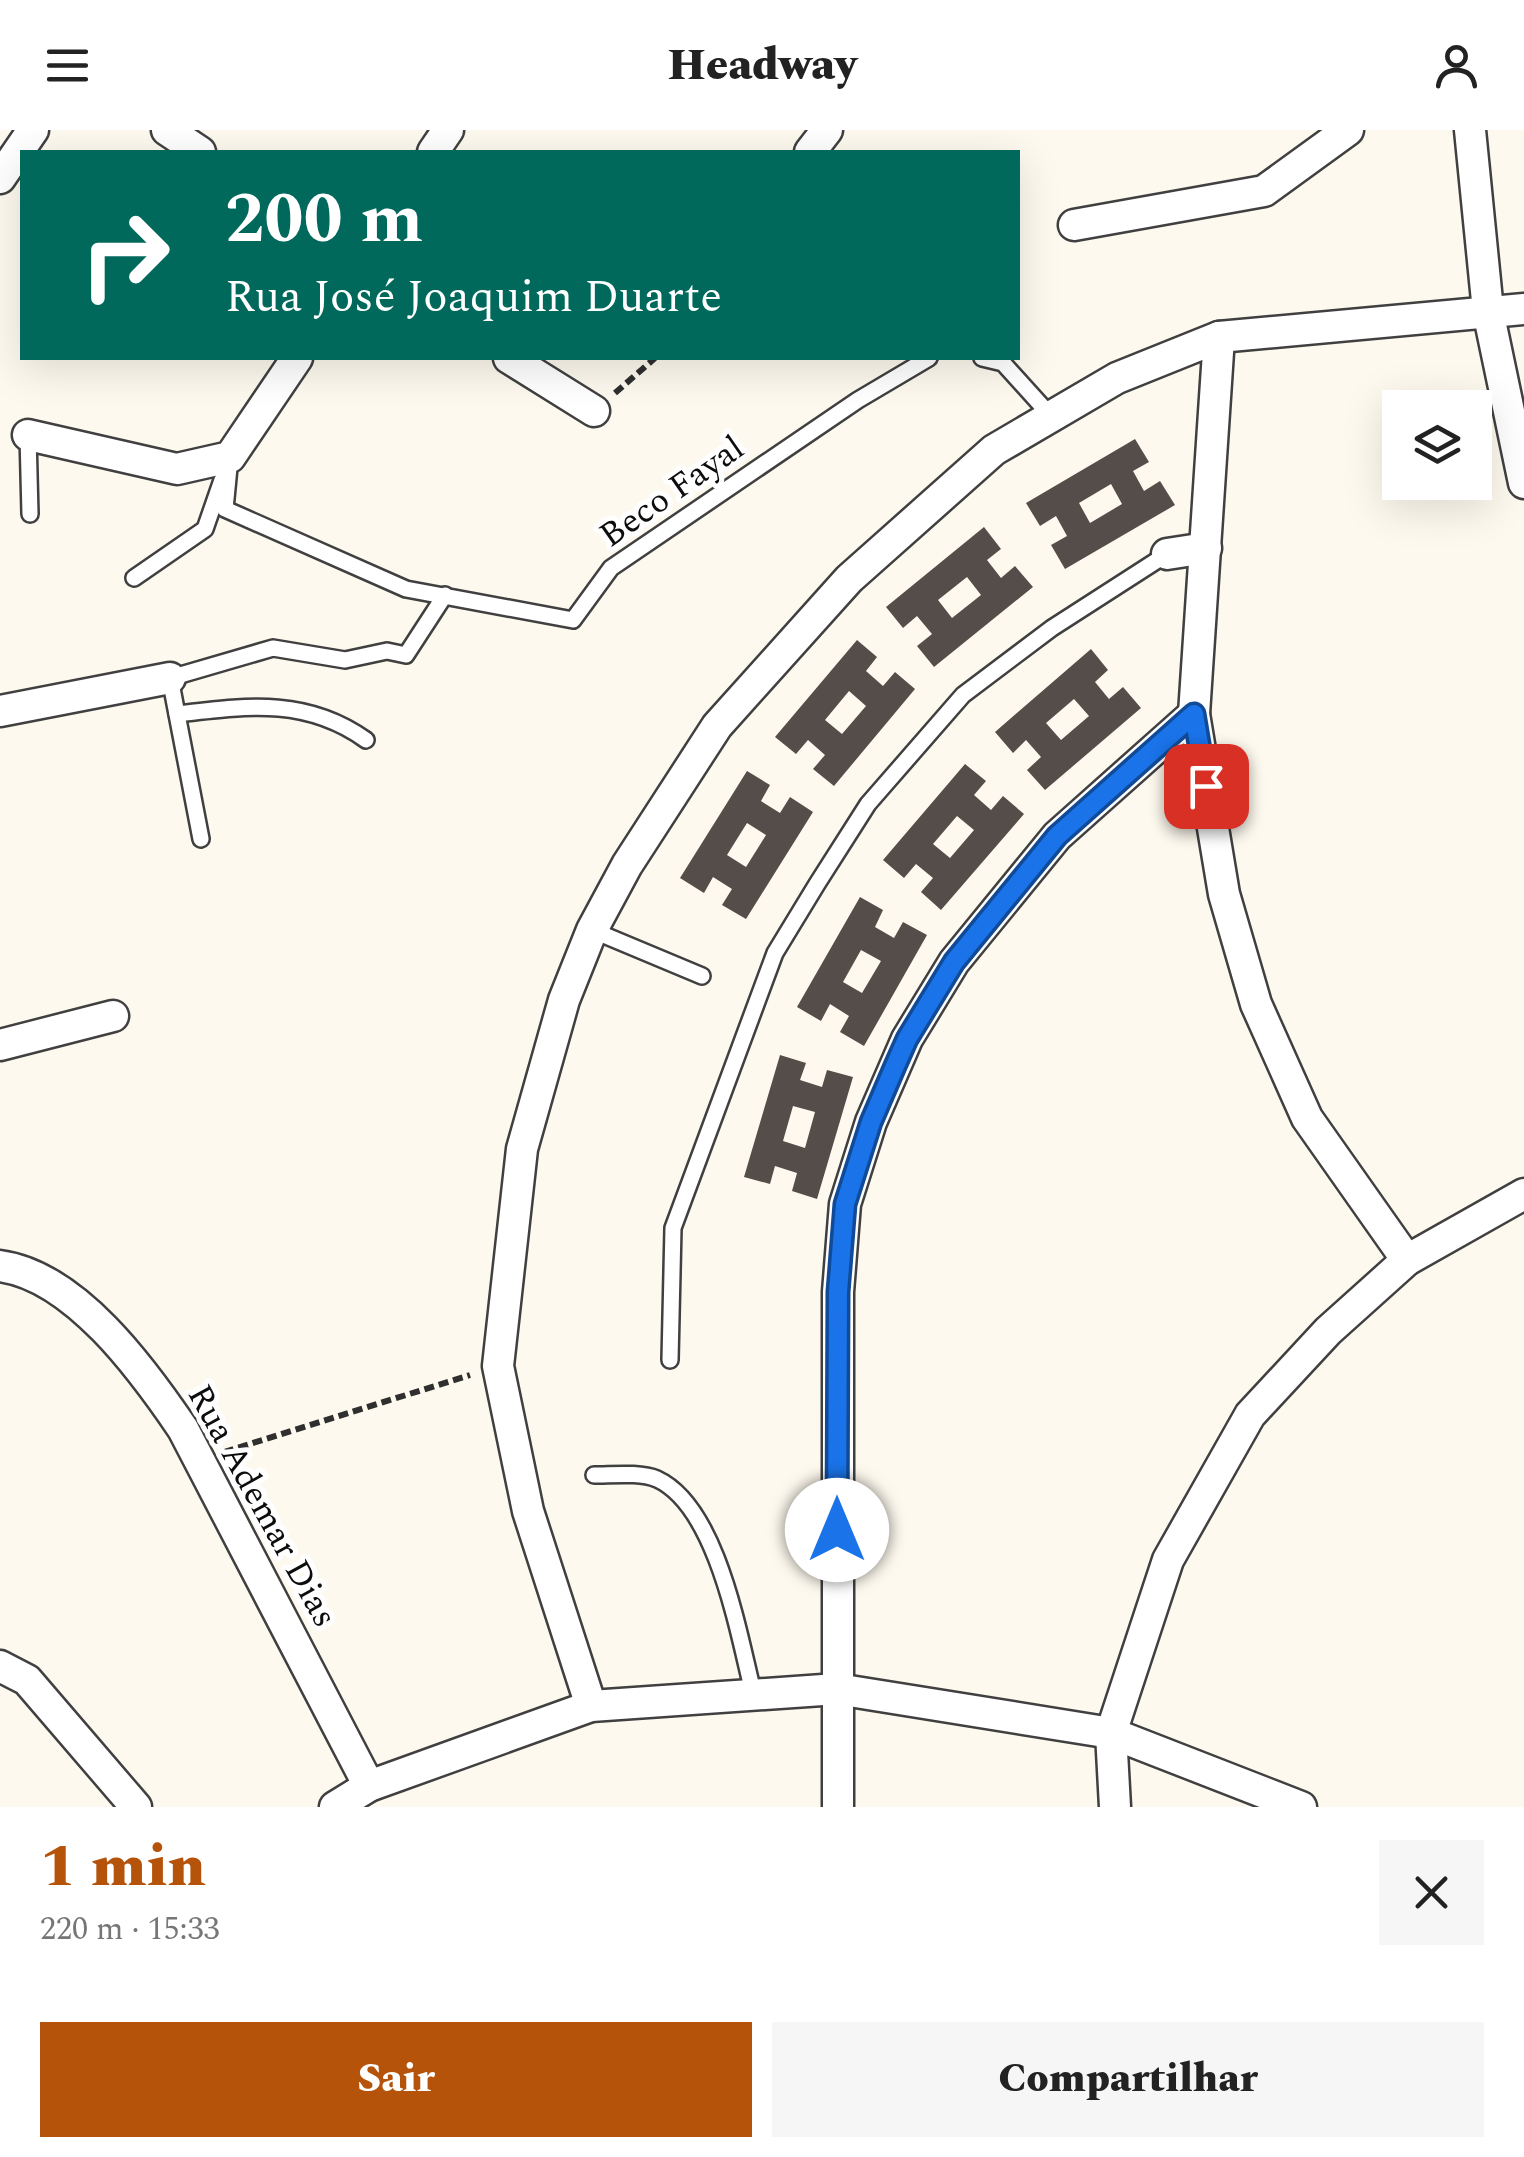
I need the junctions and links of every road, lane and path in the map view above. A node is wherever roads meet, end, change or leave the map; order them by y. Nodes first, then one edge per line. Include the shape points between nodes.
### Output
1 (33, 130) edge
2 (167, 130) edge
3 (1348, 130) edge
4 (1470, 130) edge
5 (197, 150) edge
6 (0, 178) edge
7 (1074, 224) dead end
8 (1524, 308) edge
9 (1488, 310) junction
10 (1219, 337) junction
11 (295, 360) edge
12 (512, 360) edge
13 (653, 360) edge
14 (926, 360) edge
15 (990, 360) edge
16 (594, 411) joint
17 (1050, 415) junction
18 (28, 435) joint
19 (230, 457) junction
20 (1524, 483) edge
21 (30, 514) dead end
22 (1206, 548) junction
23 (1168, 554) joint
24 (134, 578) dead end
25 (445, 595) junction
26 (170, 678) junction
27 (0, 711) edge
28 (177, 714) junction
29 (1194, 714) junction
30 (366, 740) dead end
31 (201, 838) dead end
32 (592, 930) junction
33 (702, 976) dead end
34 (113, 1016) dead end
35 (0, 1045) edge
36 (1524, 1194) edge
37 (1407, 1260) junction
38 (0, 1266) edge
39 (670, 1360) dead end
40 (498, 1366) junction
41 (199, 1459) junction
42 (594, 1475) dead end
43 (0, 1666) edge
44 (836, 1689) junction
45 (754, 1696) junction
46 (591, 1706) junction
47 (1112, 1733) junction
48 (369, 1786) junction
49 (136, 1807) edge
50 (334, 1807) edge
51 (838, 1807) edge
52 (1114, 1807) edge
53 (1301, 1807) edge

1 - 6 street
2 - 5 street
3 - 7 street via 1264,192
4 - 9 street
8 - 9 street
9 - 10 street
9 - 20 street
10 - 17 street via 1117,378
10 - 22 street
11 - 19 street
12 - 16 street
13 - 16 path
14 - 25 lane, Beco Fayal via 611,568 573,620
15 - 17 lane via 1003,363
17 - 32 street via 994,450 849,578 717,726
18 - 19 street via 178,469
18 - 21 lane
19 - 24 lane via 205,529
19 - 25 lane via 226,510 406,590
22 - 23 street
22 - 29 street
23 - 39 lane via 963,695 868,804 817,884 775,954 673,1228
25 - 26 lane via 406,655 345,660 272,648
26 - 27 street
26 - 28 lane
28 - 30 lane via 255,704 323,715
28 - 31 lane
29 - 37 street via 1224,894 1256,1004 1307,1118
29 - 44 street via 1057,836 954,962 907,1039 871,1122 845,1204 838,1292
32 - 33 lane
32 - 40 street via 564,1000 522,1149
34 - 35 street
36 - 37 street
37 - 47 street via 1250,1415 1168,1560
38 - 41 street, Rua Ademar Dias via 26,1270 111,1337 151,1382
40 - 41 path
40 - 46 street via 528,1510
41 - 48 street, Rua Ademar Dias
42 - 45 lane via 652,1477 670,1487 698,1522 720,1568
43 - 49 street via 27,1680
44 - 45 street
44 - 47 street
44 - 51 street
45 - 46 street
46 - 48 street
47 - 52 street
47 - 53 street
48 - 50 street

